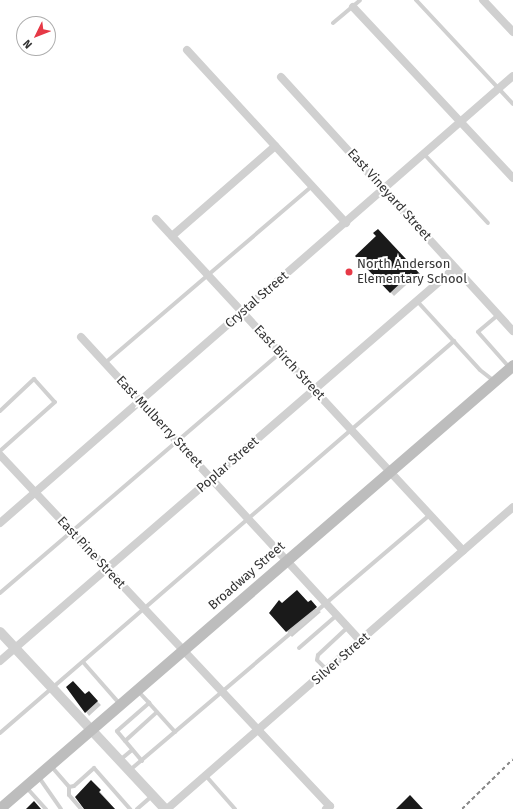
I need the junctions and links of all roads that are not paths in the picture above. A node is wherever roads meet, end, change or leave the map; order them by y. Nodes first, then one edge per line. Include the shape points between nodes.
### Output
1 (360, 0) edge
2 (416, 0) edge
3 (483, 0) edge
4 (352, 7) junction
5 (333, 23) dead end
6 (513, 32) edge
7 (188, 50) dead end
8 (281, 76) dead end
9 (513, 76) edge
10 (499, 88) junction
11 (513, 104) edge
12 (460, 122) junction
13 (275, 146) junction
14 (424, 154) junction
15 (513, 178) edge
16 (312, 186) junction
17 (384, 190) junction
18 (156, 219) dead end
19 (346, 223) junction
20 (488, 223) dead end
21 (172, 236) junction
22 (455, 268) junction
23 (208, 274) junction
24 (418, 301) junction
25 (243, 312) junction
26 (498, 314) junction
27 (513, 331) edge
28 (81, 337) dead end
29 (454, 341) junction
30 (280, 352) junction
31 (105, 363) junction
32 (511, 366) edge
33 (494, 381) junction
34 (315, 390) junction
35 (141, 401) junction
36 (0, 411) edge
37 (352, 430) junction
38 (177, 441) junction
39 (0, 451) edge
40 (0, 455) edge
41 (390, 471) junction
42 (212, 479) junction
43 (35, 492) junction
44 (513, 507) edge
45 (430, 515) junction
46 (249, 519) junction
47 (0, 523) edge
48 (71, 531) junction
49 (463, 551) junction
50 (286, 560) junction
51 (107, 570) junction
52 (0, 593) edge
53 (326, 604) junction
54 (144, 608) junction
55 (337, 615) junction
56 (348, 628) junction
57 (0, 632) edge
58 (361, 641) junction
59 (15, 648) junction
60 (299, 648) dead end
61 (183, 650) junction
62 (0, 661) edge
63 (83, 662) junction
64 (327, 670) junction
65 (53, 688) junction
66 (137, 690) junction
67 (223, 692) junction
68 (149, 703) junction
69 (120, 705) junction
70 (157, 712) junction
71 (258, 729) junction
72 (91, 730) junction
73 (175, 732) junction
74 (0, 733) edge
75 (125, 741) junction
76 (132, 750) junction
77 (120, 761) junction
78 (142, 761) junction
79 (51, 765) junction
80 (129, 771) junction
81 (38, 775) junction
82 (206, 776) junction
83 (26, 787) junction
84 (69, 787) junction
85 (152, 796) junction
86 (328, 807) edge
87 (0, 808) edge
88 (46, 809) edge
89 (61, 809) edge
90 (81, 809) edge
91 (130, 809) edge
92 (137, 809) edge
93 (166, 809) edge
94 (235, 809) edge

1 - 4 lane
2 - 10 lane
3 - 6 street
4 - 5 lane
4 - 12 street
7 - 13 street
8 - 17 street, East Vineyard Street
9 - 10 street, Crystal Street
10 - 11 lane
10 - 12 street, Crystal Street
12 - 14 street, Crystal Street
12 - 15 street
13 - 16 street
13 - 21 street
14 - 17 street, Crystal Street
14 - 20 lane
16 - 19 street
16 - 23 lane
17 - 19 street, Crystal Street
17 - 22 street, East Vineyard Street
18 - 21 street, East Birch Street
19 - 25 street, Crystal Street
21 - 23 street, East Birch Street
22 - 24 street, Poplar Street
22 - 26 street, East Vineyard Street
23 - 25 street, East Birch Street
23 - 31 lane
24 - 29 lane
24 - 34 street, Poplar Street
25 - 30 street, East Birch Street
25 - 35 street, Crystal Street
26 - 27 street, East Vineyard Street
26 - 32 lane via 478,332
28 - 31 street, East Mulberry Street
29 - 33 lane via 480,370
29 - 37 lane
30 - 34 street, East Birch Street
30 - 38 lane
31 - 35 street, East Mulberry Street
32 - 33 main road, Broadway Street
33 - 41 main road, Broadway Street
34 - 37 street, East Birch Street
34 - 42 street, Poplar Street
35 - 38 street, East Mulberry Street
35 - 43 street, Crystal Street
36 - 39 lane via 34,380 55,402
37 - 41 street, East Birch Street
37 - 46 lane
38 - 42 street, East Mulberry Street
38 - 48 lane
40 - 43 street, East Pine Street
41 - 45 street, East Birch Street
41 - 50 main road, Broadway Street
42 - 46 street, East Mulberry Street
42 - 51 street, Poplar Street
43 - 47 street, Crystal Street
43 - 48 street, East Pine Street
44 - 49 street, Silver Street
45 - 49 street, East Birch Street
45 - 53 lane
46 - 50 street, East Mulberry Street
46 - 54 lane
48 - 51 street, East Pine Street
48 - 52 lane
49 - 58 street, Silver Street
50 - 53 street, East Mulberry Street
50 - 61 main road, Broadway Street
51 - 54 street, East Pine Street
51 - 59 street, Poplar Street
53 - 55 street, East Mulberry Street
53 - 67 lane
54 - 61 street, East Pine Street
54 - 63 lane
55 - 56 street, East Mulberry Street
55 - 60 lane
56 - 58 street, East Mulberry Street
56 - 64 lane via 318,655 317,660
57 - 59 street
58 - 64 street, Silver Street
59 - 62 street, Poplar Street
59 - 65 street
61 - 66 main road, Broadway Street
61 - 67 street, East Pine Street
63 - 65 lane
63 - 69 lane
64 - 71 street, Silver Street
65 - 72 street
65 - 74 lane
66 - 68 lane
66 - 69 main road, Broadway Street
67 - 71 street, East Pine Street
67 - 73 lane
68 - 70 lane
68 - 75 lane via 118,729 118,734
69 - 72 main road, Broadway Street
70 - 73 lane
70 - 75 lane
71 - 82 street, Silver Street
71 - 86 street, East Pine Street
72 - 77 street
72 - 79 main road, Broadway Street
73 - 78 lane
75 - 76 lane
76 - 77 lane
76 - 78 lane
77 - 80 street
78 - 80 lane
79 - 81 main road, Broadway Street
79 - 84 lane
80 - 85 street
81 - 83 main road, Broadway Street
81 - 89 lane
82 - 93 street, Silver Street
82 - 94 lane
83 - 87 main road, Broadway Street
83 - 88 lane
84 - 90 lane via 69,795
84 - 91 lane via 74,786 94,768
85 - 92 lane
85 - 93 street

